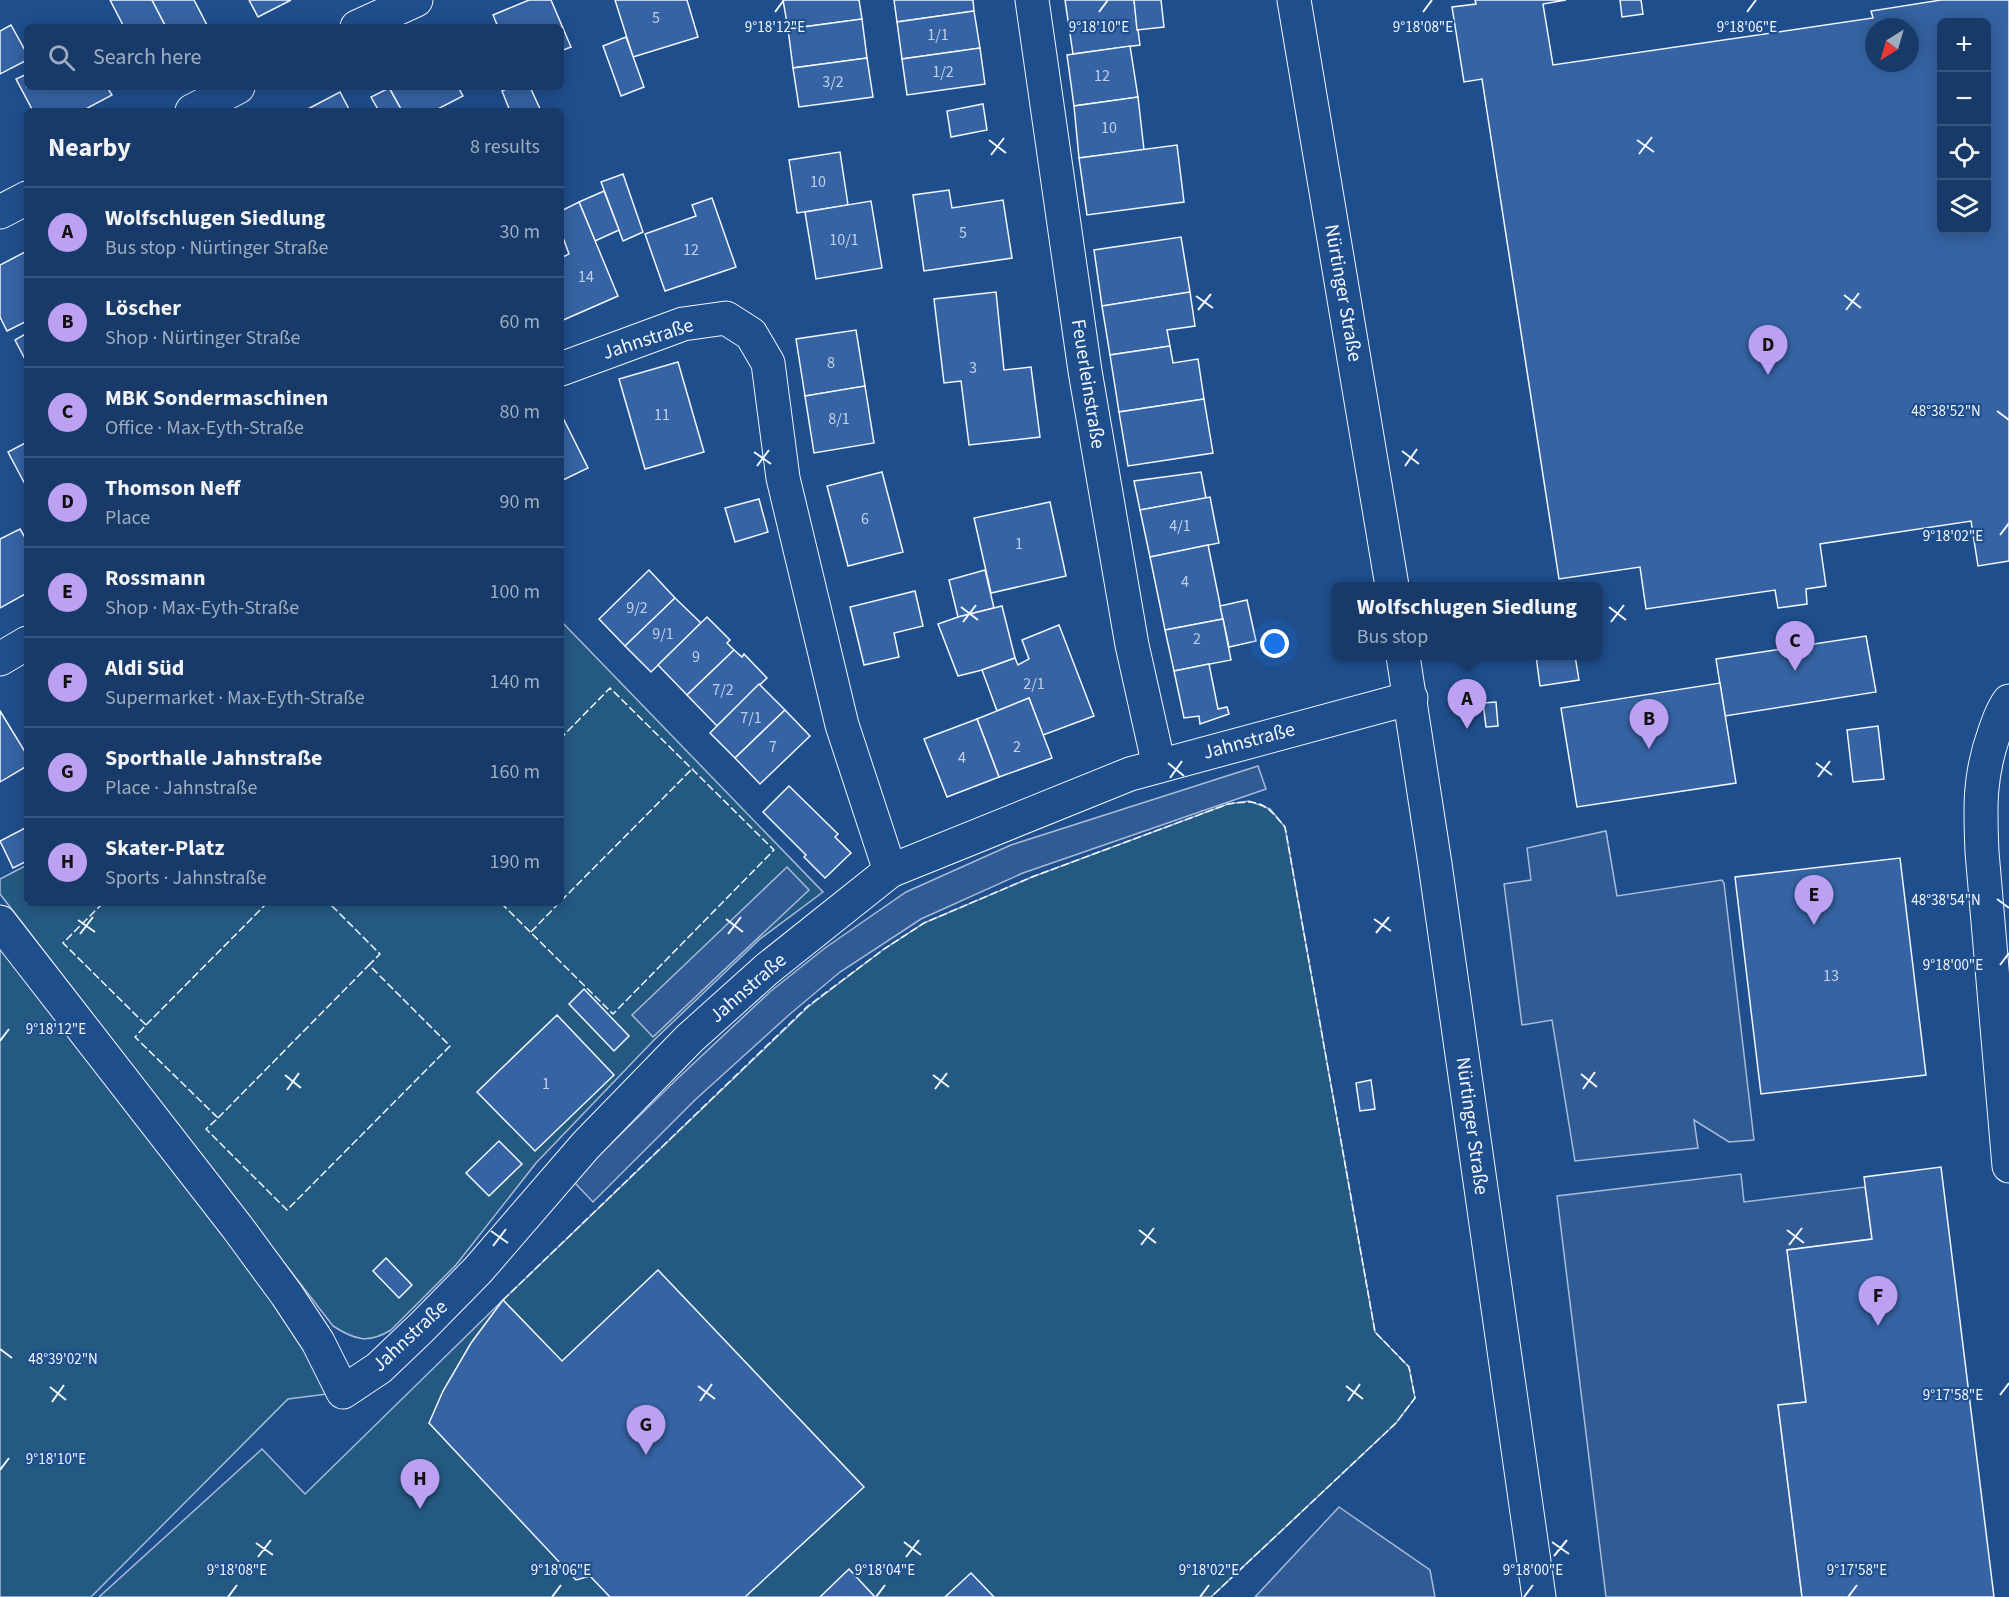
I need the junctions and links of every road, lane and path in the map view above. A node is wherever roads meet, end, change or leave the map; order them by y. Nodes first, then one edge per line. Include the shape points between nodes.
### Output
1 (416, 0) edge
2 (1032, 0) edge
3 (1294, 0) edge
4 (364, 24) edge
5 (232, 90) edge
6 (198, 108) edge
7 (24, 200) edge
8 (0, 212) edge
9 (564, 368) edge
10 (1391, 582) edge
11 (24, 645) edge
12 (0, 659) edge
13 (1404, 660) edge
14 (1411, 698) junction
15 (2009, 701) edge
16 (1159, 766) junction
17 (890, 871) junction
18 (0, 922) edge
19 (2009, 1166) edge
20 (1539, 1597) edge

1 - 4 street
2 - 16 street, Feuerleinstraße via 1085,371 1132,645
3 - 10 street, Nürtinger Straße
5 - 6 street
7 - 8 street
9 - 17 street, Jahnstraße via 683,324 726,318 751,334 768,363 783,478 842,725
11 - 12 street
13 - 14 street, Nürtinger Straße
14 - 16 street, Jahnstraße
14 - 20 street, Nürtinger Straße
15 - 19 street via 2002,710 1986,757 1980,804
16 - 17 street, Jahnstraße via 1130,774
17 - 18 street, Jahnstraße via 767,969 689,1039 586,1145 478,1270 379,1368 343,1392 318,1342 287,1295

